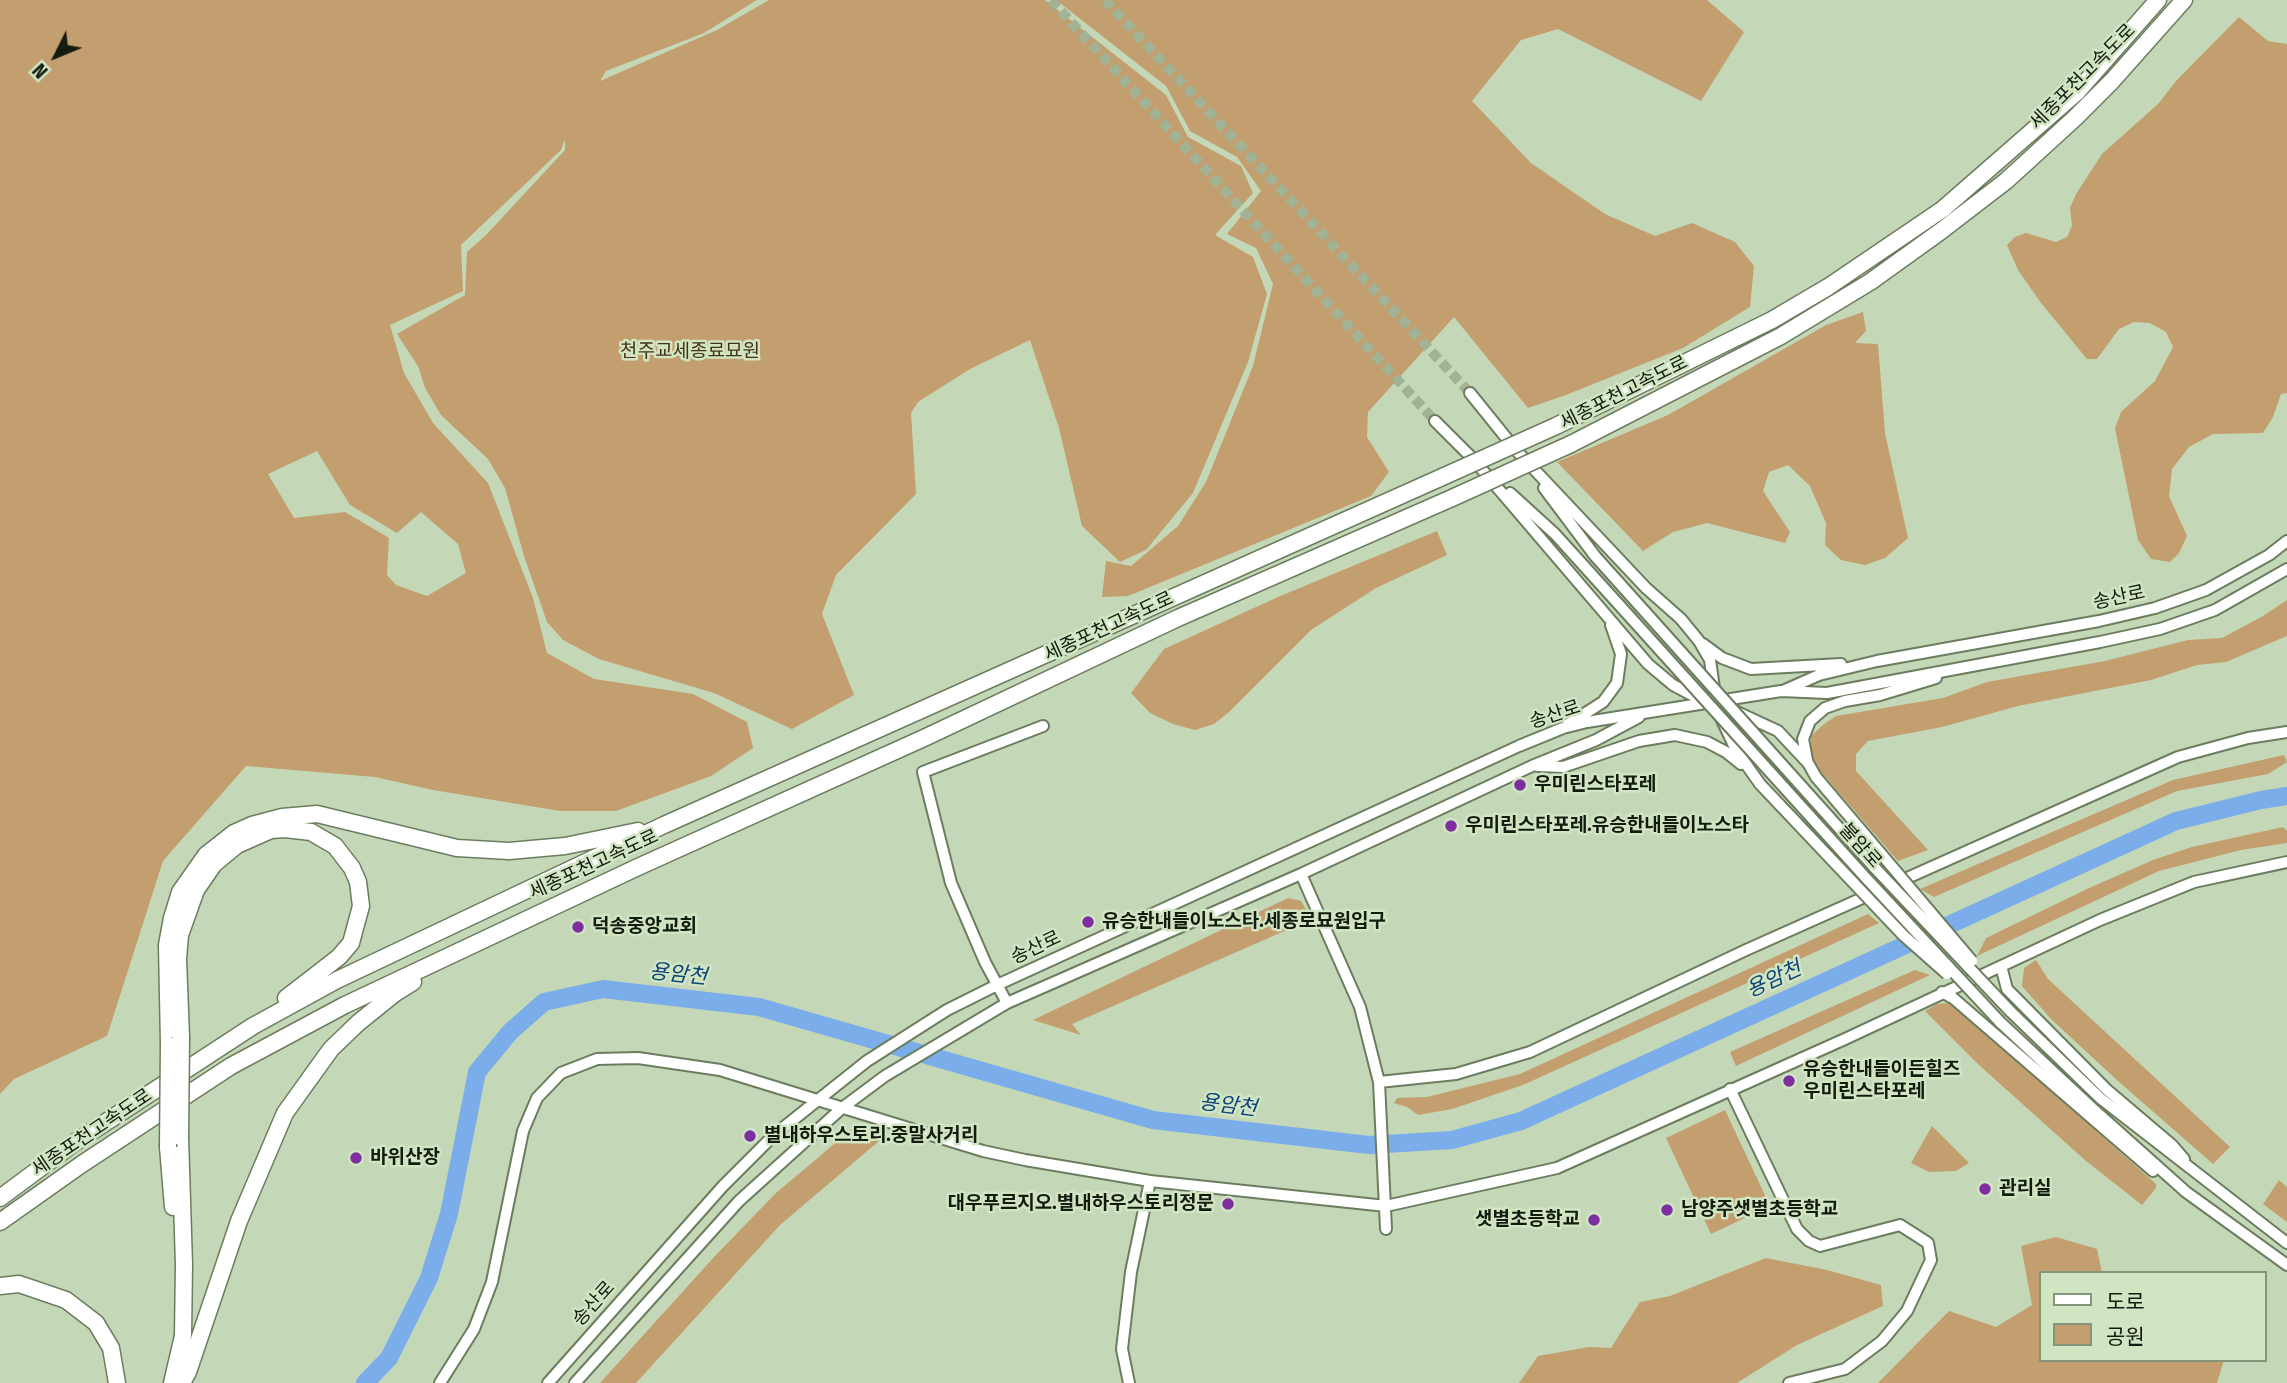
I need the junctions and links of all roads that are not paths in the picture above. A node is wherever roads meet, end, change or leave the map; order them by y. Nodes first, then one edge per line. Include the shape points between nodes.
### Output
1 (2158, 0) edge
2 (2184, 0) edge
3 (1470, 393) tunnel mouth
4 (1435, 421) tunnel mouth
5 (1514, 448) junction
6 (1471, 458) junction
7 (2287, 541) edge
8 (2287, 569) edge
9 (1606, 612) junction
10 (1699, 642) junction
11 (1868, 663) junction
12 (1976, 665) junction
13 (1781, 691) junction
14 (1716, 702) junction
15 (1648, 713) junction
16 (1043, 726) dead end
17 (1563, 728) junction
18 (2287, 732) edge
19 (1808, 763) junction
20 (1532, 766) junction
21 (1748, 769) junction
22 (664, 825) junction
23 (2287, 862) edge
24 (1301, 874) junction
25 (474, 944) junction
26 (2001, 966) junction
27 (997, 985) junction
28 (1942, 992) junction
29 (1007, 1003) junction
30 (2010, 1010) junction
31 (2000, 1022) junction
32 (253, 1026) junction
33 (175, 1041) junction
34 (1379, 1082) junction
35 (1730, 1089) junction
36 (817, 1101) junction
37 (842, 1108) junction
38 (174, 1142) junction
39 (2199, 1177) junction
40 (1150, 1181) junction
41 (2186, 1192) junction
42 (0, 1198) edge
43 (1386, 1206) junction
44 (0, 1222) edge
45 (1386, 1229) dead end
46 (2287, 1243) edge
47 (2287, 1265) edge
48 (0, 1286) edge
49 (117, 1383) edge
50 (162, 1383) edge
51 (172, 1383) edge
52 (183, 1383) edge
53 (440, 1383) edge
54 (548, 1383) edge
55 (575, 1383) edge
56 (1129, 1383) edge
57 (1789, 1383) edge

1 - 22 highway, 세종포천고속도로, bridge via 2077,92 1943,209 1772,320 1556,426
2 - 25 highway, 세종포천고속도로, bridge via 2112,82 2006,181 1870,282 1781,336 1571,444 1178,618
3 - 5 street, 불암로
4 - 6 street, 불암로
5 - 10 street
5 - 30 street, 불암로, bridge via 1595,556 1874,867
6 - 9 street
6 - 31 street, 불암로, bridge via 1555,534
7 - 11 street, 송산로 via 2206,590 2155,608
8 - 12 street, 송산로 via 2215,610 2160,629
9 - 14 street via 1648,664 1672,685
9 - 17 street via 1621,654 1617,683 1603,702
10 - 11 street via 1722,658 1751,668
10 - 14 street via 1710,660
11 - 13 street, 송산로 via 1819,675
12 - 13 street, 송산로 via 1827,693
12 - 19 street via 1825,708 1810,721 1803,739
13 - 14 street, 송산로
14 - 15 street, 송산로
14 - 19 street via 1778,731
14 - 21 street
15 - 17 street, 송산로
15 - 20 street, 송산로
16 - 27 street via 923,772 951,883
17 - 27 street, 송산로
18 - 34 street via 2178,757 1530,1052 1457,1074
19 - 30 street, bridge
20 - 21 street via 1563,767 1639,741 1675,735 1707,742
20 - 24 street, 송산로
21 - 31 street, bridge via 1903,935
22 - 32 highway, 세종포천고속도로 via 337,980
22 - 33 highway via 565,846 509,851 457,848 317,814 252,825 206,855 180,892 167,945
23 - 26 street via 2194,882
24 - 29 street, 송산로
24 - 34 street via 1360,1007
25 - 44 highway, 세종포천고속도로 via 345,1004 231,1066
25 - 52 highway via 394,994 358,1023 331,1049 285,1113 239,1221
26 - 28 street
26 - 39 street via 2007,989 2106,1089 2172,1145
27 - 29 street
27 - 36 street, 송산로 via 947,1010 867,1061
28 - 35 street
28 - 41 street via 2150,1169
29 - 37 street, 송산로 via 885,1076
30 - 39 street, 불암로 via 2101,1098
31 - 41 street, 불암로
32 - 33 highway via 340,957 351,943 359,919 360,891 352,868 335,846 311,832 285,829 254,836 226,853 200,884 180,935
32 - 42 highway, 세종포천고속도로 via 74,1143
33 - 38 highway, bridge
34 - 43 street
35 - 43 street via 1557,1168
35 - 57 street via 1797,1229 1809,1241 1820,1246 1900,1225 1928,1243 1931,1260 1907,1311 1882,1341 1845,1369
36 - 37 street
36 - 53 street via 720,1070 638,1058 597,1059 561,1073 537,1098 523,1132 492,1282 474,1329
36 - 54 street, 송산로 via 774,1135 723,1186
37 - 40 street via 994,1153
37 - 55 street, 송산로 via 739,1200
38 - 50 highway via 173,1337
38 - 51 highway via 184,1252 183,1336
39 - 46 street, 불암로
40 - 43 street
40 - 56 street via 1131,1272 1122,1349
41 - 47 street, 불암로
43 - 45 street
48 - 49 highway via 19,1284 66,1300 96,1323 111,1348

